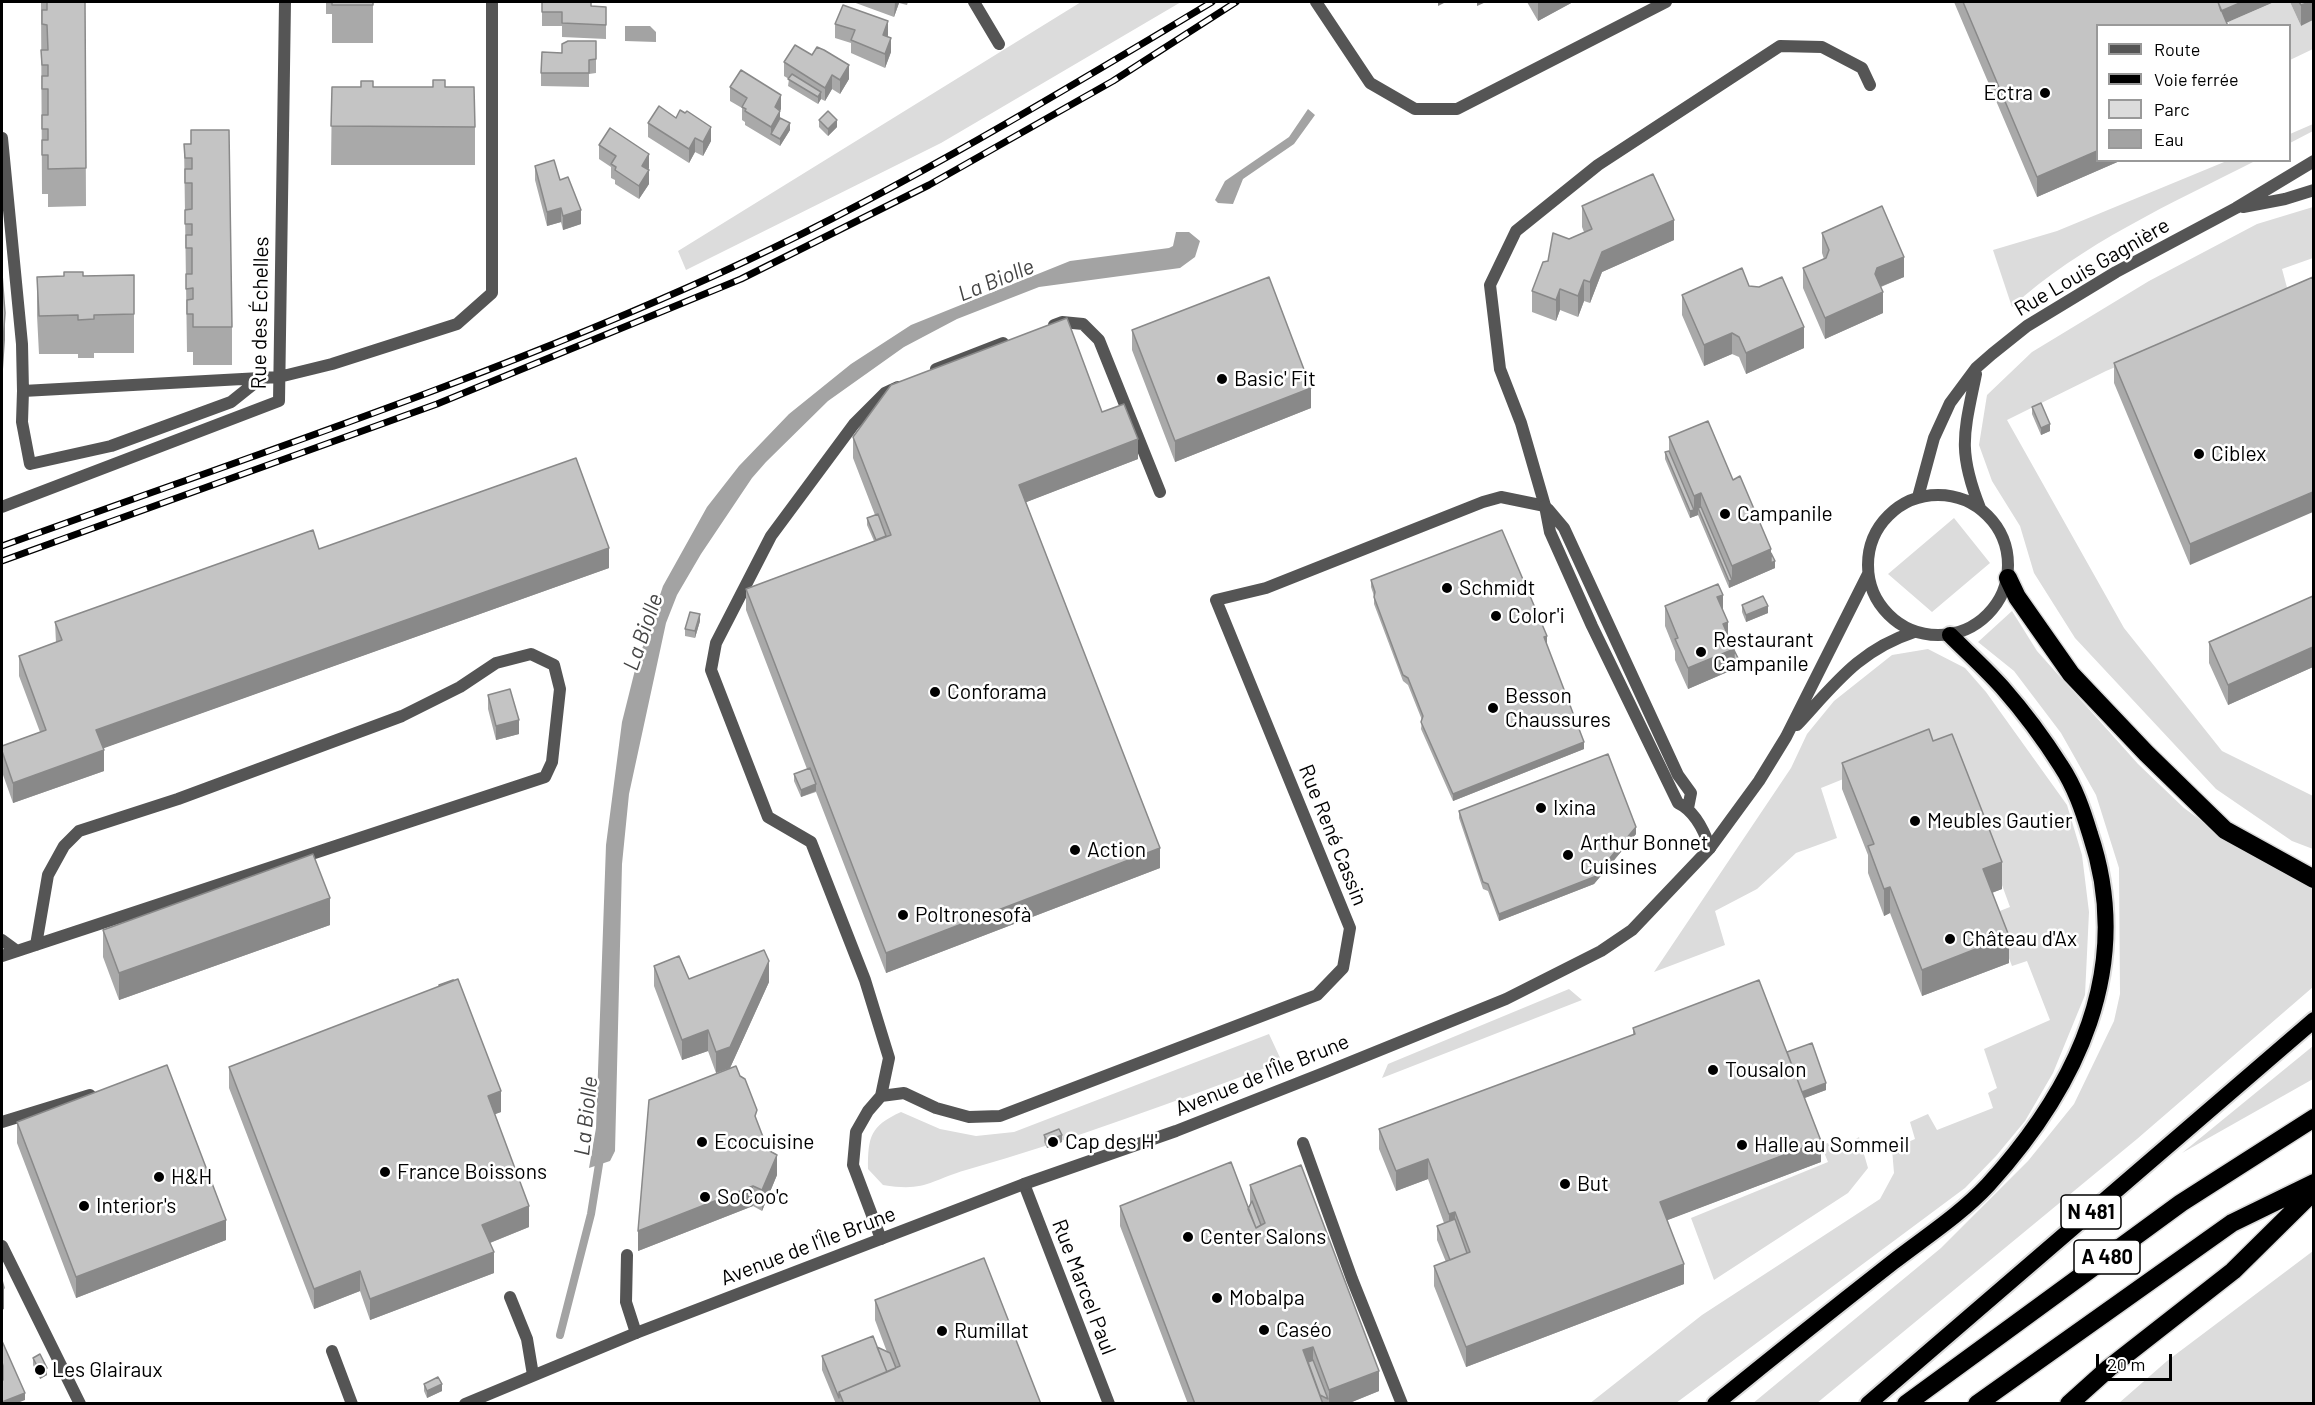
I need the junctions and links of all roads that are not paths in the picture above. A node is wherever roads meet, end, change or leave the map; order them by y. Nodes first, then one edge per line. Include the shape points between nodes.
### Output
1 (285, 2) edge
2 (492, 2) edge
3 (974, 2) edge
4 (1316, 2) edge
5 (1666, 2) edge
6 (999, 44) dead end
7 (1870, 85) dead end
8 (2, 138) edge
9 (2313, 161) edge
10 (2313, 190) edge
11 (2236, 208) junction
12 (1042, 330) edge
13 (1011, 340) edge
14 (1977, 370) junction
15 (928, 373) edge
16 (279, 377) junction
17 (261, 378) junction
18 (906, 383) edge
19 (23, 391) junction
20 (1160, 492) dead end
21 (1917, 497) junction
22 (1545, 506) junction
23 (2, 507) edge
24 (1980, 508) junction
25 (1868, 574) junction
26 (2008, 578) junction
27 (1914, 632) junction
28 (1950, 635) junction
29 (1786, 737) junction
30 (1710, 848) junction
31 (2313, 879) edge
32 (2, 940) edge
33 (36, 945) junction
34 (17, 951) junction
35 (2, 956) edge
36 (2313, 1020) edge
37 (90, 1095) edge
38 (881, 1096) junction
39 (2313, 1118) edge
40 (2, 1122) edge
41 (1303, 1143) dead end
42 (2313, 1183) edge
43 (1024, 1184) junction
44 (2313, 1191) edge
45 (881, 1239) junction
46 (2, 1246) edge
47 (627, 1255) dead end
48 (510, 1297) dead end
49 (636, 1333) junction
50 (332, 1351) dead end
51 (533, 1376) junction
52 (78, 1402) edge
53 (352, 1404) edge
54 (465, 1404) edge
55 (1108, 1404) edge
56 (1402, 1404) edge
57 (1715, 1404) edge
58 (1868, 1404) edge
59 (1906, 1404) edge
60 (1977, 1404) edge
61 (2069, 1404) edge

1 - 16 street, Rue des Échelles
2 - 16 street via 492,293 457,324
3 - 6 street
4 - 5 street via 1370,83 1415,109 1458,110
7 - 22 street via 1862,68 1822,47 1780,46 1598,165 1516,231 1490,285 1500,369 1521,423
8 - 19 street
9 - 11 street, Rue Louis Gagnière
10 - 11 street, Rue Louis Gagnière via 2285,200
11 - 14 street, Rue Louis Gagnière via 2116,272 2027,326
12 - 20 street via 1062,322 1083,324 1100,340
13 - 15 street
14 - 21 street, Rue Louis Gagnière via 1950,403
14 - 24 street via 1963,444 1966,475
16 - 17 street
16 - 23 street, Rue des Échelles via 279,401
17 - 19 street
17 - 19 street via 231,402 111,446 30,464 22,422
18 - 38 street via 885,393 854,424 771,536 716,643 711,670 768,817 811,842 865,980 889,1058
21 - 24 street via 1940,494 1961,498
21 - 25 street via 1885,518 1874,535 1868,554
22 - 30 street via 1550,532 1592,626 1678,802 1688,808
22 - 38 street, Rue René Cassin via 1501,497 1483,502 1266,588 1216,600 1350,928 1343,968 1317,995 1000,1116 969,1117 904,1093
24 - 26 street via 2004,539
25 - 27 street via 1883,610
25 - 29 street, Avenue de l'Île Brune
26 - 28 street via 2001,598 1988,615 1970,628
26 - 31 highway via 2072,674 2225,831
27 - 28 street
27 - 29 street, Avenue de l'Île Brune via 1890,640 1855,663
28 - 57 highway via 2002,687 2063,768 2080,803 2104,887 2105,938 2091,1023 2054,1102 1987,1187
29 - 30 street, Avenue de l'Île Brune
30 - 43 street, Avenue de l'Île Brune via 1632,930 1601,951 1506,999 1176,1131
32 - 34 street
33 - 33 street via 545,777 552,762 560,689 554,665 531,654 496,663 460,687 402,716 178,799 79,831 64,846 48,876
33 - 34 street
34 - 35 street
36 - 58 highway, N 481
37 - 40 street
38 - 45 street via 856,1132 853,1165
39 - 59 highway, A 480 via 2181,1203
41 - 56 street
42 - 60 highway, A 480 via 2232,1223
43 - 45 street, Avenue de l'Île Brune
43 - 55 street, Rue Marcel Paul
44 - 61 highway via 2233,1271
45 - 49 street, Avenue de l'Île Brune
46 - 52 street
47 - 49 street via 626,1302
48 - 51 street via 527,1339
49 - 51 street, Avenue de l'Île Brune
50 - 53 street
51 - 54 street, Avenue de l'Île Brune

